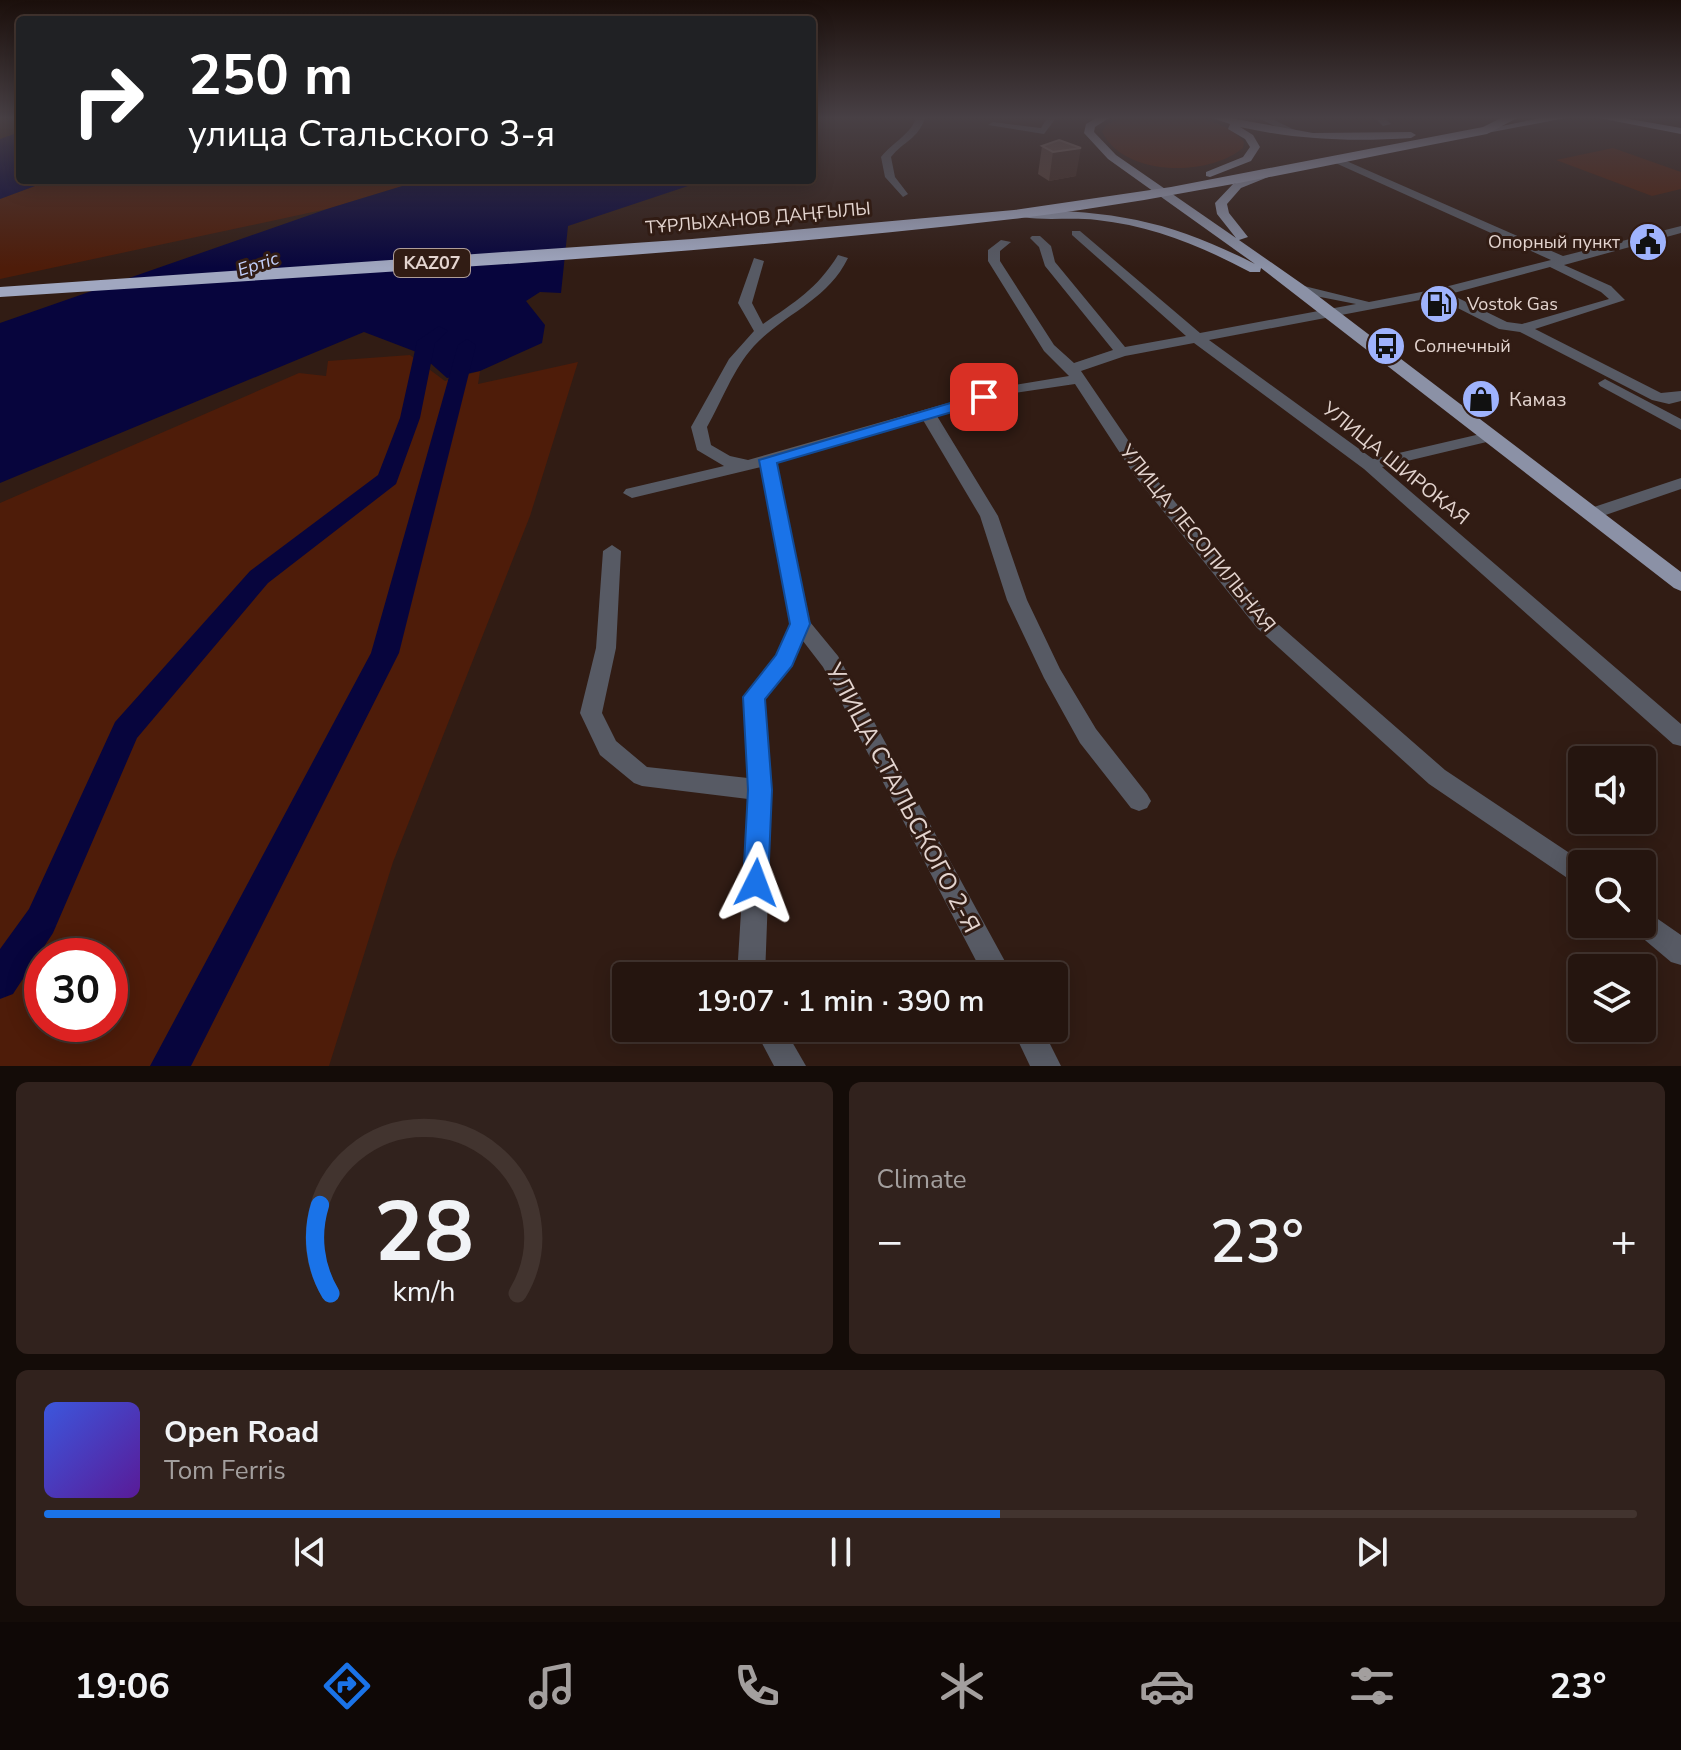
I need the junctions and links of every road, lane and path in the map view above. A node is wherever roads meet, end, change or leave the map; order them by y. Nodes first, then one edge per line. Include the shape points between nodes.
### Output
1 (888, 168) edge
2 (1121, 168) edge
3 (1128, 168) edge
4 (1225, 168) edge
5 (1242, 168) edge
6 (1289, 168) edge
7 (1354, 168) edge
8 (1282, 169) junction
9 (1210, 174) junction
10 (1165, 187) junction
11 (1134, 192) junction
12 (903, 194) dead end
13 (1014, 214) junction
14 (862, 224) junction
15 (1681, 229) edge
16 (1076, 233) dead end
17 (1661, 234) junction
18 (1036, 238) dead end
19 (1005, 242) dead end
20 (1681, 243) edge
21 (842, 258) dead end
22 (758, 261) dead end
23 (1558, 262) junction
24 (1274, 275) junction
25 (0, 283) edge
26 (1300, 289) junction
27 (0, 292) edge
28 (1438, 293) junction
29 (1389, 302) junction
30 (1327, 313) junction
31 (1523, 328) junction
32 (761, 332) junction
33 (1197, 338) junction
34 (1365, 342) junction
35 (1122, 352) junction
36 (1583, 362) junction
37 (1074, 374) junction
38 (1681, 396) edge
39 (927, 413) junction
40 (1681, 425) edge
41 (1489, 437) junction
42 (758, 462) junction
43 (1370, 465) junction
44 (1681, 483) edge
45 (632, 493) dead end
46 (1591, 514) junction
47 (612, 551) dead end
48 (1681, 583) edge
49 (800, 624) junction
50 (1681, 737) edge
51 (760, 790) junction
52 (1139, 801) dead end
53 (1568, 866) edge
54 (1656, 932) edge
55 (1681, 952) edge
56 (752, 962) edge
57 (992, 962) edge
58 (776, 1042) edge
59 (1033, 1042) edge
60 (791, 1066) edge
61 (1046, 1066) edge

1 - 12 street
2 - 24 main road
3 - 24 main road
4 - 9 main road
5 - 9 highway, ТҰРЛЫХАНОВ ДАҢҒЫЛЫ / KAZ07
6 - 8 highway, ТҰРЛЫХАНОВ ДАҢҒЫЛЫ / KAZ07
7 - 23 street
8 - 10 highway, ТҰРЛЫХАНОВ ДАҢҒЫЛЫ / KAZ07
8 - 24 main road via 1237,186 1221,203 1232,228
9 - 10 highway, ТҰРЛЫХАНОВ ДАҢҒЫЛЫ / KAZ07
10 - 11 highway, ТҰРЛЫХАНОВ ДАҢҒЫЛЫ / KAZ07
11 - 13 highway, ТҰРЛЫХАНОВ ДАҢҒЫЛЫ / KAZ07
11 - 14 highway, ТҰРЛЫХАНОВ ДАҢҒЫЛЫ / KAZ07
13 - 14 highway, ТҰРЛЫХАНОВ ДАҢҒЫЛЫ / KAZ07
13 - 24 main road via 1137,219 1202,241
14 - 25 highway, ТҰРЛЫХАНОВ ДАҢҒЫЛЫ / KAZ07
14 - 27 highway, ТҰРЛЫХАНОВ ДАҢҒЫЛЫ / KAZ07 via 664,247
15 - 17 street
16 - 33 street, УЛИЦА ШИРОКАЯ
17 - 20 street
17 - 23 street
18 - 35 street via 1045,246 1049,263
19 - 37 street, УЛИЦА ЛЕСОПИЛЬНАЯ via 992,253 1003,278 1049,348
21 - 32 street via 820,291
22 - 32 street via 745,303
23 - 28 street
23 - 31 street via 1618,300
24 - 26 main road
24 - 30 main road
26 - 29 street via 1359,302
26 - 30 main road
28 - 29 street
28 - 31 street via 1504,326
29 - 30 street
29 - 34 street via 1353,319
30 - 33 street
30 - 34 main road
31 - 36 street
32 - 42 street via 748,344 699,427 703,447 711,453 726,461
33 - 35 street
33 - 43 street, УЛИЦА ШИРОКАЯ
34 - 41 main road
35 - 37 street
36 - 38 street via 1657,397
36 - 40 street via 1599,380
37 - 39 street
37 - 53 street, УЛИЦА ЛЕСОПИЛЬНАЯ via 1141,472 1264,623 1437,777
39 - 42 street
39 - 52 street via 989,516 1017,600 1051,672 1088,736
41 - 43 street
41 - 46 main road
42 - 45 street
42 - 49 street, УЛИЦА СТАЛЬСКОГО 2-Я
43 - 50 street, УЛИЦА ШИРОКАЯ
44 - 46 street
46 - 48 main road
47 - 51 street via 606,648 591,713 608,748 642,776
49 - 51 street via 784,660 754,697
49 - 57 street, УЛИЦА СТАЛЬСКОГО 2-Я via 831,662
51 - 56 street
54 - 55 street
58 - 60 street
59 - 61 street

